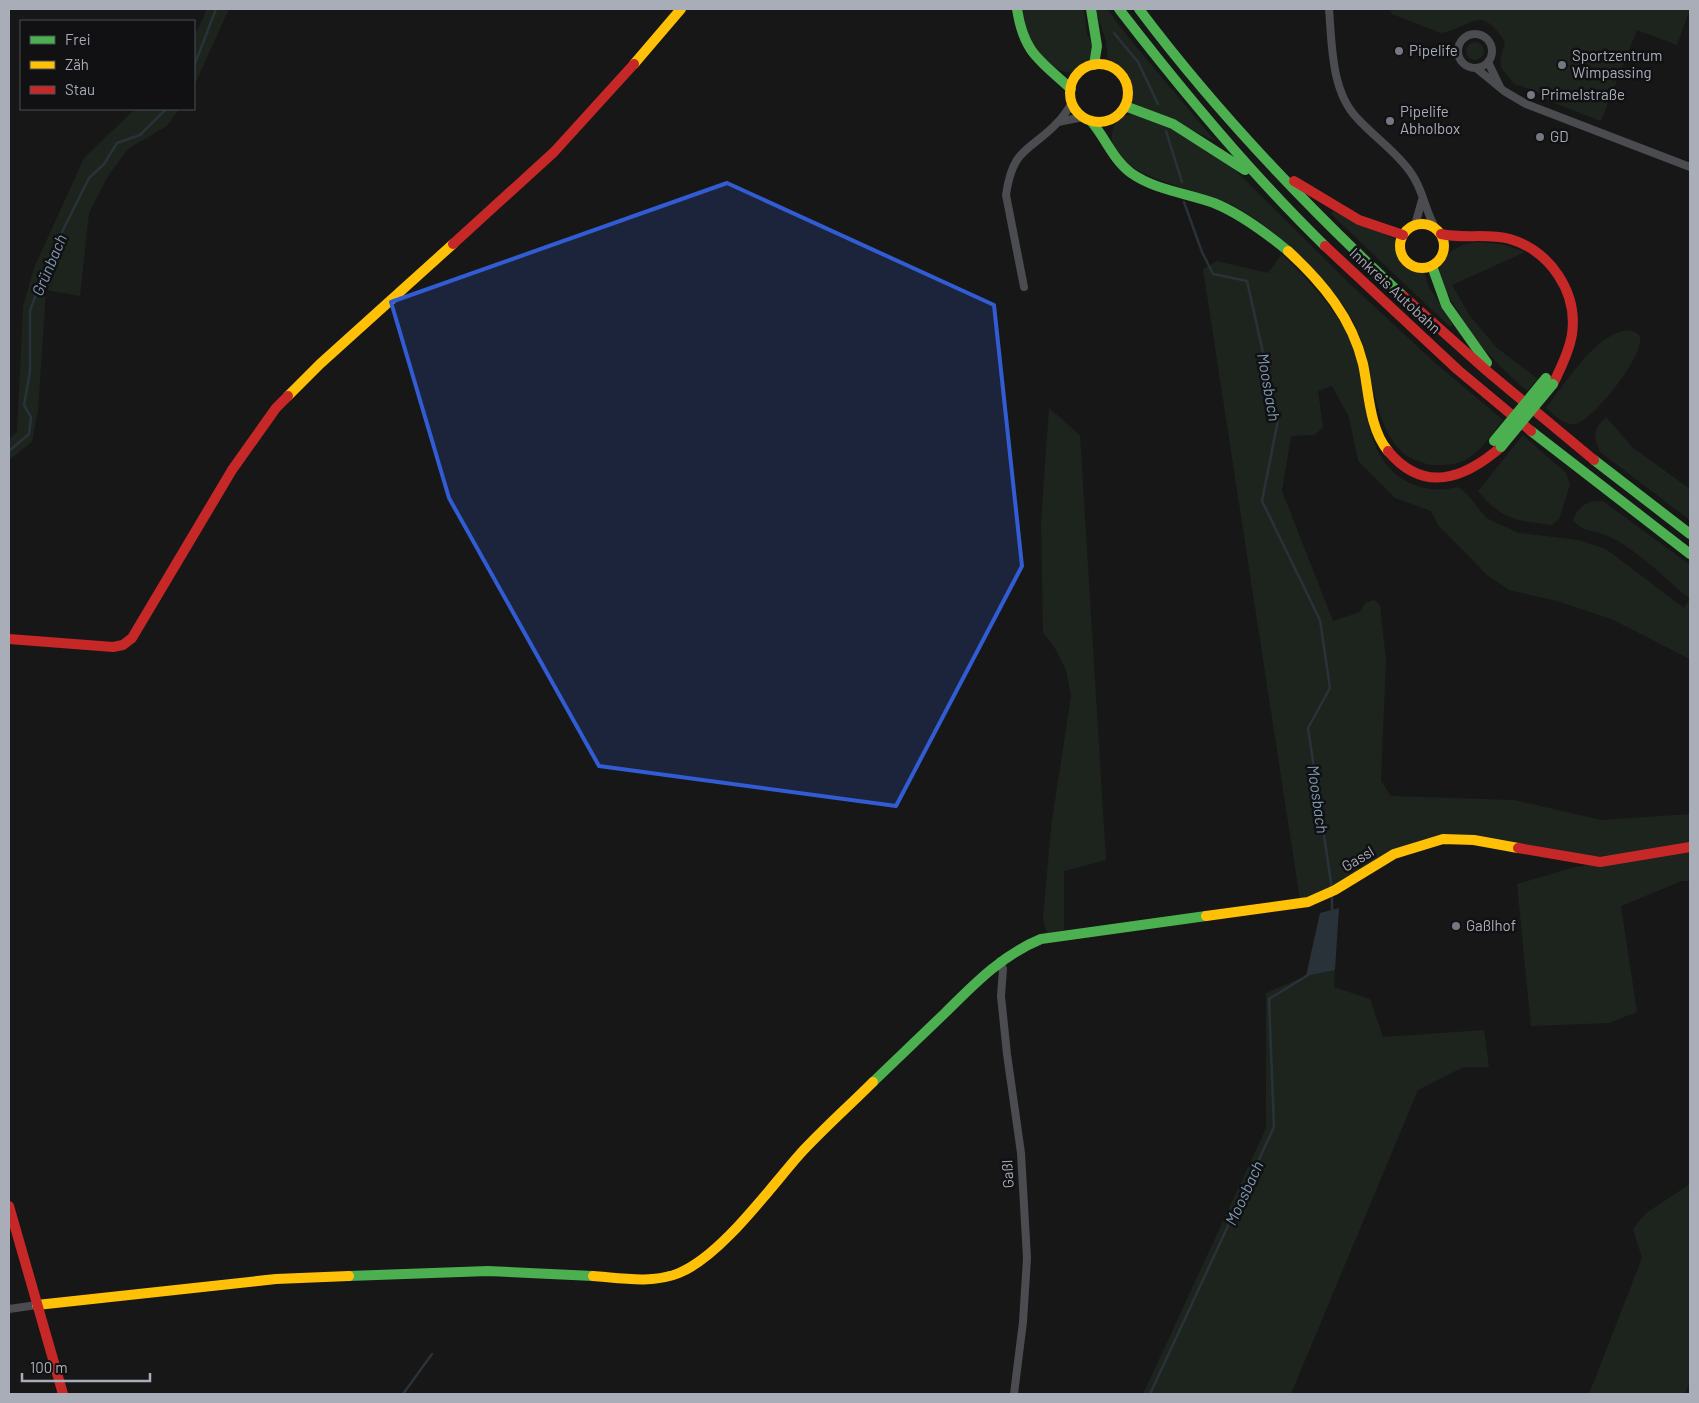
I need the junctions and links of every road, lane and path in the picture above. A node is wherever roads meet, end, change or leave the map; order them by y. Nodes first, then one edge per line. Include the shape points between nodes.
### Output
1 (681, 9) edge
2 (1017, 9) edge
3 (1091, 9) edge
4 (1119, 9) edge
5 (1139, 9) edge
6 (1329, 9) edge
7 (1488, 62) junction
8 (1094, 65) junction
9 (1476, 68) junction
10 (1055, 74) junction
11 (1078, 74) junction
12 (1501, 88) junction
13 (1071, 89) junction
14 (1072, 103) junction
15 (1125, 106) junction
16 (1087, 119) junction
17 (1110, 120) junction
18 (1058, 122) junction
19 (1107, 142) junction
20 (1271, 166) junction
21 (1690, 167) edge
22 (1267, 185) junction
23 (1422, 200) junction
24 (1415, 225) junction
25 (1438, 231) junction
26 (1402, 236) junction
27 (1470, 238) junction
28 (1444, 247) junction
29 (1432, 266) junction
30 (1024, 287) dead end
31 (1504, 386) junction
32 (1690, 534) edge
33 (1690, 554) edge
34 (9, 639) edge
35 (1690, 847) edge
36 (1000, 961) junction
37 (9, 1206) edge
38 (37, 1305) junction
39 (9, 1309) edge
40 (1015, 1391) edge
41 (63, 1394) edge

1 - 34 main road via 606,98 554,152 320,364 276,408 246,447 128,642 112,647
2 - 10 main road via 1021,35 1029,52
3 - 8 main road via 1097,46
4 - 22 main road, Innkreis Autobahn via 1186,96
5 - 20 main road, Innkreis Autobahn via 1198,84
6 - 23 street via 1334,58 1343,98 1357,118 1402,160 1419,185
7 - 9 street
7 - 9 street via 1492,49 1488,40 1478,34 1468,36 1460,42 1459,56 1463,64
7 - 12 street
8 - 11 main road
8 - 15 main road via 1108,66 1121,75 1128,90
9 - 12 street
10 - 11 main road
10 - 13 main road
11 - 13 main road
12 - 21 street via 1526,104
13 - 14 main road
14 - 16 main road
14 - 18 street
15 - 17 main road
15 - 22 main road via 1146,110 1194,133
16 - 17 main road
16 - 18 street
16 - 19 main road
17 - 19 main road
18 - 30 street via 1024,150 1007,183 1008,211
19 - 27 main road, bridge via 1121,165 1132,173 1216,204 1251,222 1280,244 1322,288 1352,331 1363,362 1379,437 1400,464 1418,475 1441,478 1463,474 1482,460 1550,381 1572,335 1568,296 1556,271 1540,254 1520,243 1498,237
20 - 26 main road via 1351,217
20 - 31 main road, Innkreis Autobahn via 1379,274
22 - 33 main road, Innkreis Autobahn via 1393,310 1500,406
23 - 24 street
23 - 25 street
24 - 25 main road via 1423,224
24 - 26 main road
25 - 27 main road
25 - 28 main road
26 - 29 main road via 1400,247 1405,261 1418,268
27 - 28 main road
28 - 29 main road via 1442,255
29 - 31 main road via 1450,312
31 - 32 main road, Innkreis Autobahn
35 - 36 main road, Gassl via 1586,862 1474,840 1443,839 1394,854 1308,902 1041,939
36 - 38 main road via 802,1152 718,1246 698,1264 677,1274 628,1279 488,1271 276,1279
36 - 40 street, Gaßl via 1007,1054 1021,1153 1027,1258
37 - 38 main road
38 - 39 street
38 - 41 main road

